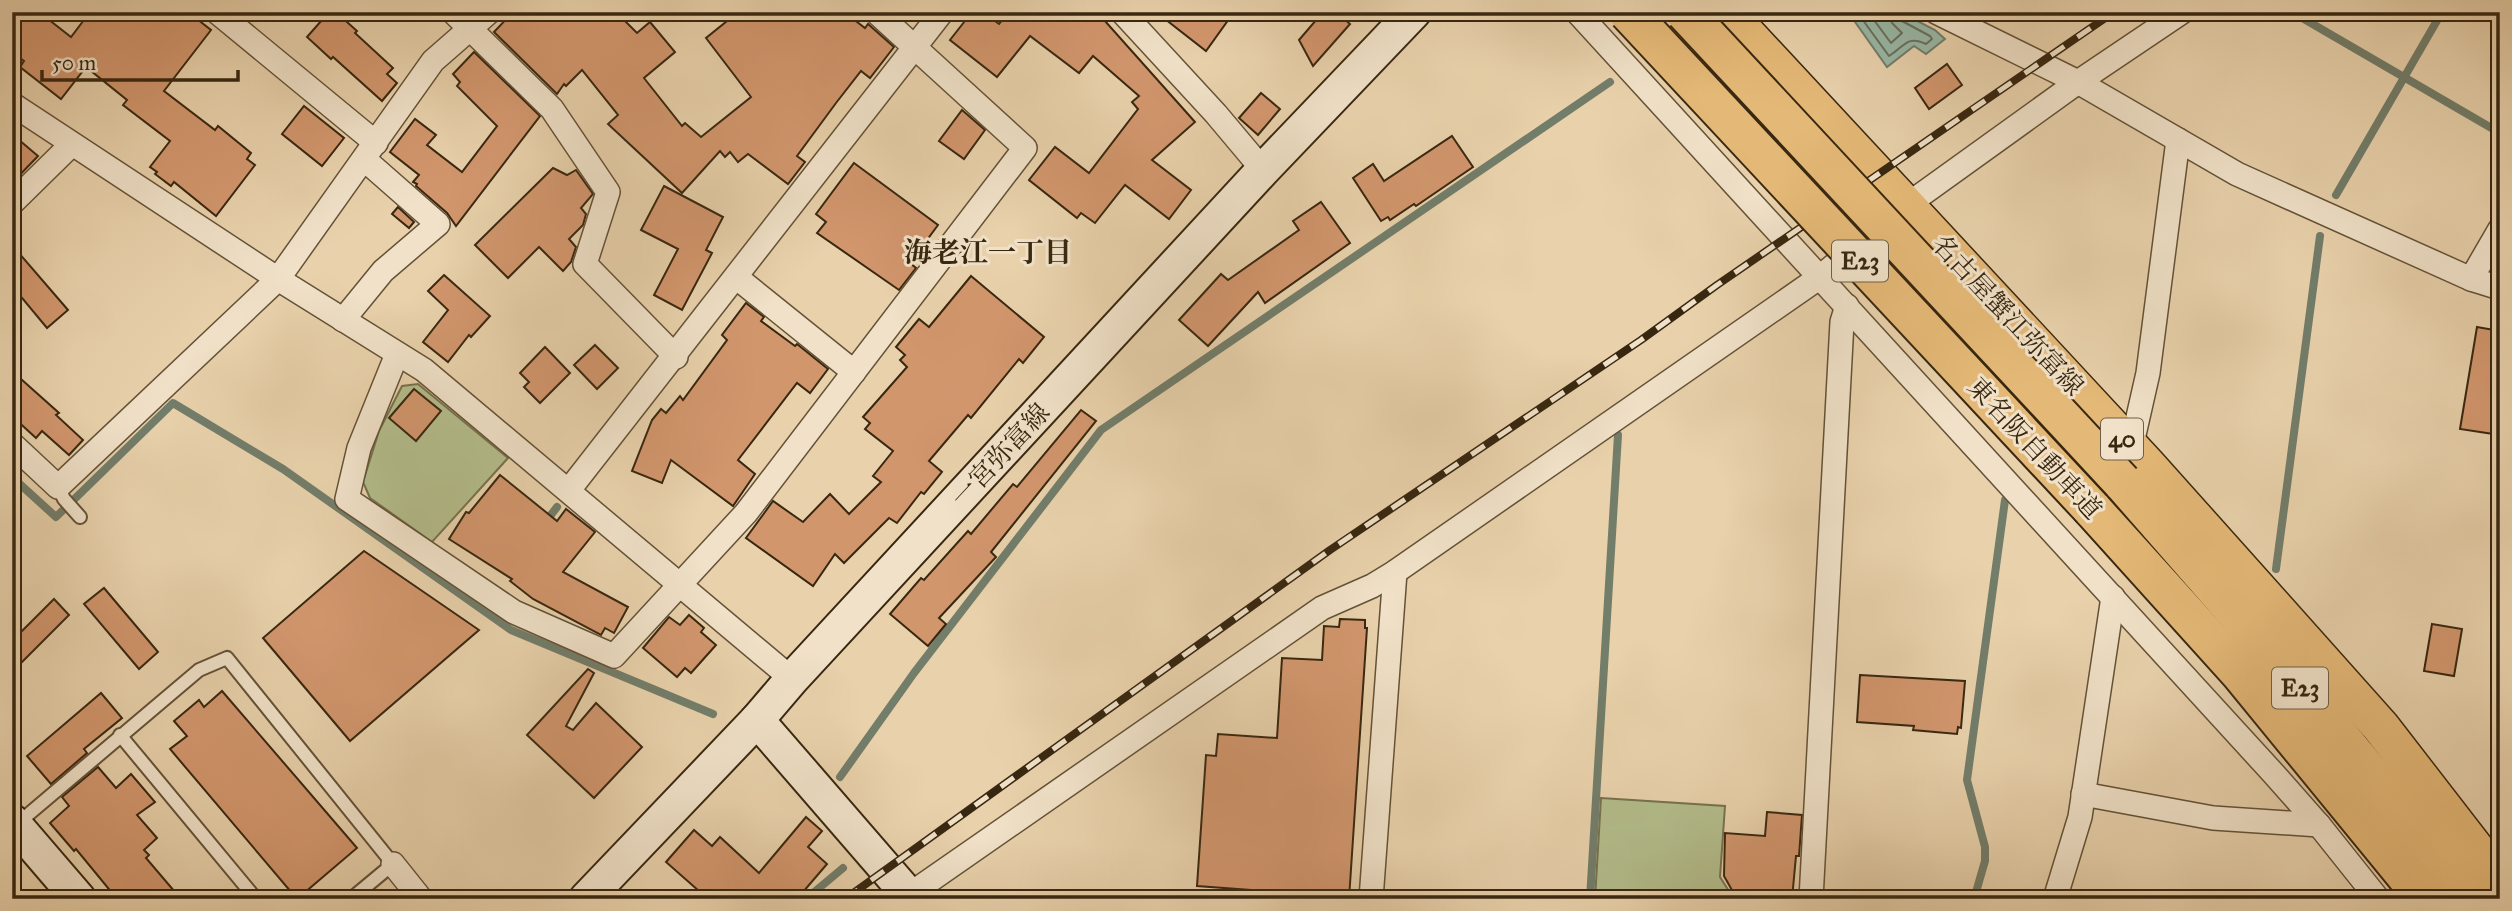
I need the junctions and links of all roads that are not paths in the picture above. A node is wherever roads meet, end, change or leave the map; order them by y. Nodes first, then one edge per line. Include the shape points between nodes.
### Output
1 (217, 12) edge
2 (453, 12) edge
3 (489, 12) edge
4 (876, 12) edge
5 (942, 12) edge
6 (1122, 12) edge
7 (1414, 12) edge
8 (1577, 12) edge
9 (1628, 12) edge
10 (1685, 12) edge
11 (1726, 12) edge
12 (1936, 12) edge
13 (2182, 12) edge
14 (470, 29) junction
15 (915, 48) junction
16 (2078, 82) junction
17 (12, 104) edge
18 (2178, 140) junction
19 (71, 145) junction
20 (370, 151) junction
21 (1263, 170) junction
22 (12, 202) edge
23 (1907, 205) junction
24 (2500, 229) edge
25 (736, 277) junction
26 (1820, 277) junction
27 (278, 279) junction
28 (2471, 279) junction
29 (2500, 288) edge
30 (1847, 306) junction
31 (343, 320) junction
32 (397, 354) junction
33 (676, 357) junction
34 (854, 372) junction
35 (12, 444) edge
36 (2131, 448) junction
37 (569, 491) junction
38 (61, 493) junction
39 (80, 517) dead end
40 (1395, 572) junction
41 (680, 586) junction
42 (2113, 597) junction
43 (792, 679) junction
44 (757, 720) junction
45 (120, 735) junction
46 (2083, 794) junction
47 (14, 825) edge
48 (2319, 825) junction
49 (393, 864) junction
50 (2500, 881) edge
51 (910, 897) edge
52 (79, 899) edge
53 (256, 899) edge
54 (351, 899) edge
55 (421, 899) edge
56 (586, 899) edge
57 (1371, 899) edge
58 (1811, 899) edge
59 (2055, 899) edge
60 (2378, 899) edge
61 (2425, 899) edge
62 (2471, 899) edge

1 - 20 street
2 - 14 street
3 - 14 street
4 - 15 street
5 - 15 street
6 - 21 street
7 - 21 main road, 一宮弥富線
8 - 26 street
9 - 61 highway, 東名阪自動車道 / E23, bridge via 2101,519 2239,673
10 - 62 highway, 東名阪自動車道 / E23, bridge via 2122,482 2276,658
11 - 23 main road, 名古屋蟹江弥富線 / 40
12 - 16 street
13 - 16 street
14 - 20 street via 433,61
14 - 33 street via 552,109 608,192 585,264
15 - 25 street
15 - 34 street via 1026,148
16 - 18 street
16 - 23 street
17 - 19 street
18 - 28 street via 2237,174
18 - 36 street via 2148,373
19 - 22 street
19 - 27 street
20 - 27 street
20 - 31 street via 438,224 383,271
21 - 43 main road, 一宮弥富線
23 - 26 street
23 - 36 main road, 名古屋蟹江弥富線 / 40
24 - 28 street
25 - 33 street
25 - 34 street
26 - 30 street
26 - 40 street
27 - 31 street
27 - 38 street
28 - 29 street
30 - 42 street
30 - 58 street via 1842,322
31 - 32 street
32 - 37 street via 424,370
32 - 41 street via 359,448 347,499 514,612 614,656
33 - 37 street
34 - 41 street via 746,513
35 - 38 street
36 - 50 main road, 名古屋蟹江弥富線 / 40 via 2381,727
37 - 41 street
38 - 39 lane
40 - 51 street via 1322,608
40 - 57 street
41 - 43 street
42 - 46 street
42 - 48 street
43 - 44 main road, 一宮弥富線
44 - 51 main road
44 - 56 main road, 一宮弥富線
45 - 47 lane
45 - 49 lane via 199,670 227,658
45 - 53 lane
46 - 48 street via 2213,818
46 - 59 street
47 - 52 main road
48 - 60 street
49 - 54 lane
49 - 55 street

